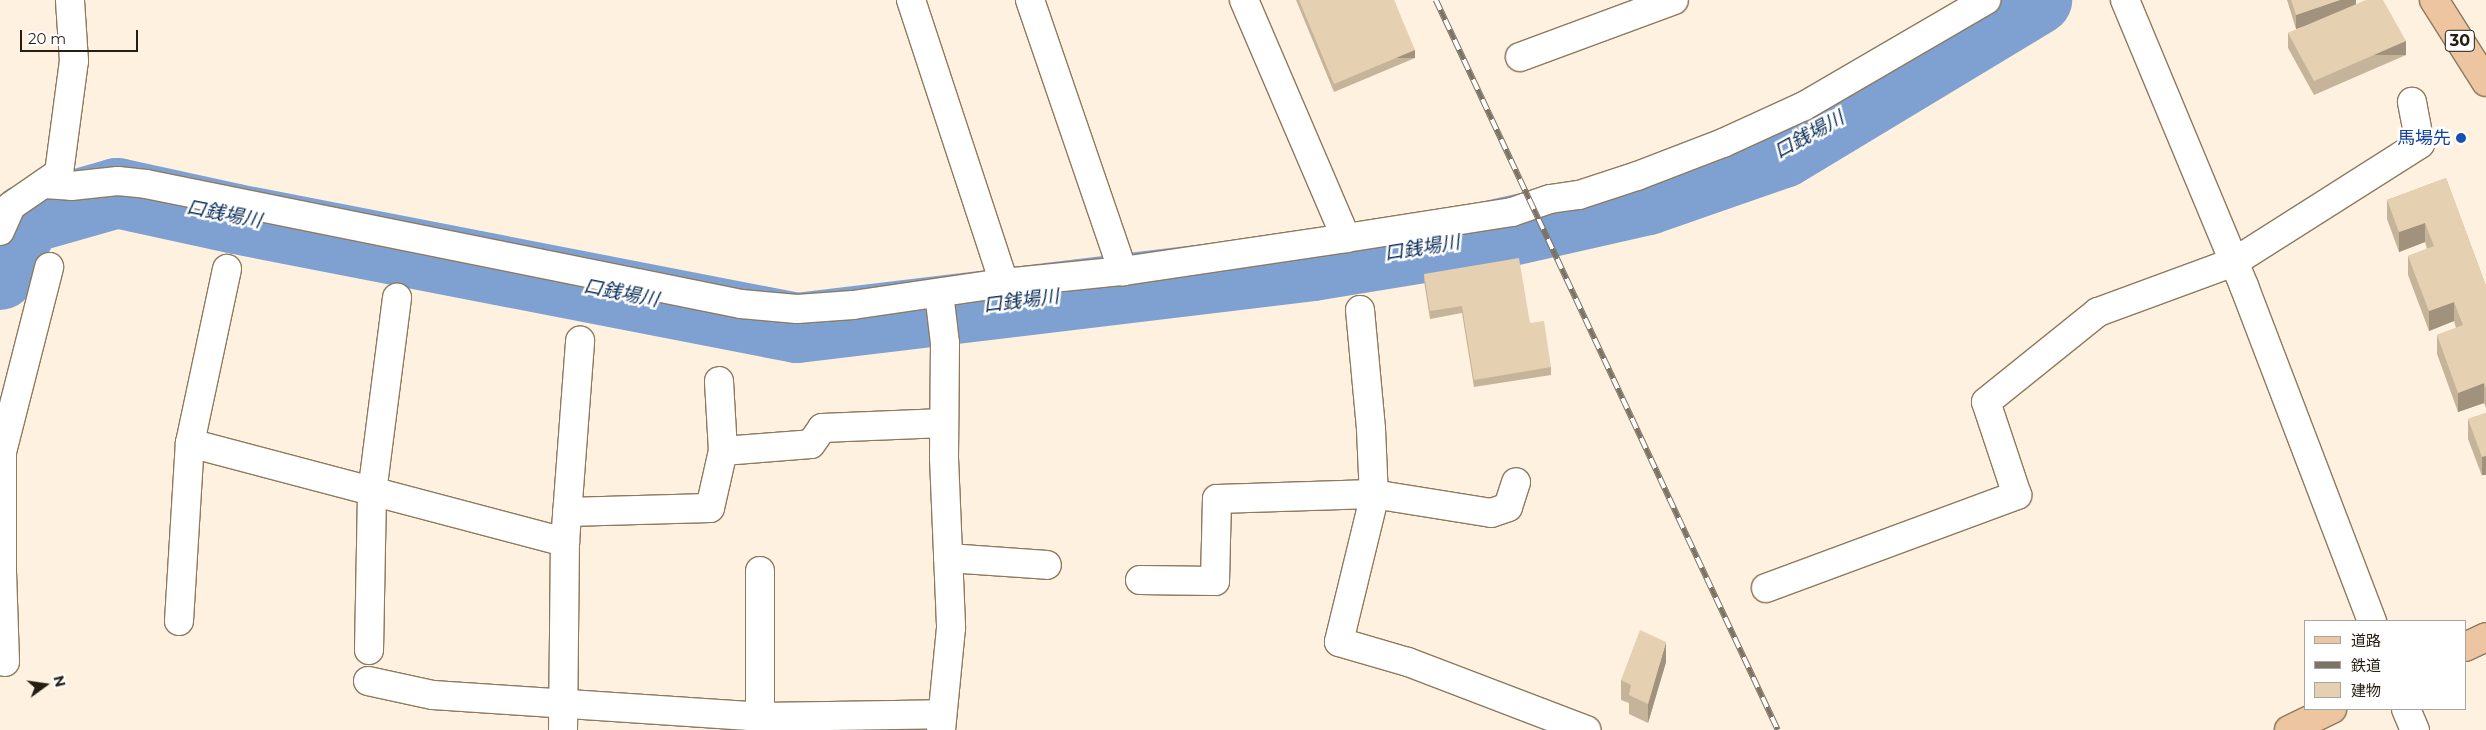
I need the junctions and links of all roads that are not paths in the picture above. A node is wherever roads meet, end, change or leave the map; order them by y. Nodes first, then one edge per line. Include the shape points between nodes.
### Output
1 (70, 0) edge
2 (911, 0) edge
3 (1030, 0) edge
4 (1244, 0) edge
5 (1674, 0) edge
6 (1986, 0) edge
7 (2125, 0) edge
8 (2434, 0) edge
9 (1520, 57) dead end
10 (2486, 82) edge
11 (2412, 102) dead end
12 (44, 184) junction
13 (5, 212) edge
14 (1346, 238) junction
15 (2234, 262) junction
16 (49, 267) dead end
17 (227, 269) dead end
18 (1123, 271) junction
19 (1004, 282) junction
20 (940, 293) junction
21 (397, 298) dead end
22 (1360, 310) dead end
23 (580, 341) dead end
24 (720, 381) dead end
25 (944, 423) junction
26 (190, 443) junction
27 (723, 451) junction
28 (1, 452) edge
29 (1516, 482) dead end
30 (372, 493) junction
31 (1373, 494) junction
32 (567, 512) junction
33 (565, 542) junction
34 (948, 558) junction
35 (1047, 565) dead end
36 (760, 571) dead end
37 (1140, 580) dead end
38 (1766, 588) dead end
39 (2372, 620) edge
40 (179, 621) dead end
41 (2486, 637) edge
42 (2466, 647) edge
43 (369, 650) dead end
44 (4, 662) dead end
45 (368, 681) dead end
46 (2330, 710) edge
47 (2406, 710) edge
48 (564, 717) edge
49 (760, 718) junction
50 (941, 722) edge
51 (1586, 730) edge
52 (2289, 730) edge
53 (2416, 730) edge

1 - 12 street via 74,60 60,173
2 - 19 street
3 - 18 street
4 - 14 street
5 - 9 street
6 - 14 street via 1804,106 1723,143 1637,176 1512,212
7 - 15 street
8 - 10 main road, 30
11 - 15 street via 2420,144
12 - 13 street
12 - 20 street via 71,186 118,181 146,184 741,304 797,309
14 - 18 street
15 - 38 street via 2098,312 1986,402 2017,495
15 - 39 street
16 - 28 street
17 - 26 street
18 - 19 street
19 - 20 street
20 - 25 street via 945,343
21 - 30 street
22 - 31 street
23 - 32 street
24 - 27 street
25 - 27 street via 822,428 811,444
25 - 34 street
26 - 30 street
26 - 40 street
27 - 32 street via 710,508
28 - 44 street
29 - 31 street via 1508,507 1491,513
30 - 33 street
30 - 43 street
31 - 37 street via 1217,499 1215,581
31 - 51 street via 1339,642 1408,662
32 - 33 street
33 - 48 street
34 - 35 street
34 - 50 street via 951,628
36 - 49 street
41 - 42 main road
45 - 48 street
46 - 52 main road
47 - 53 street
48 - 49 street
49 - 50 street

